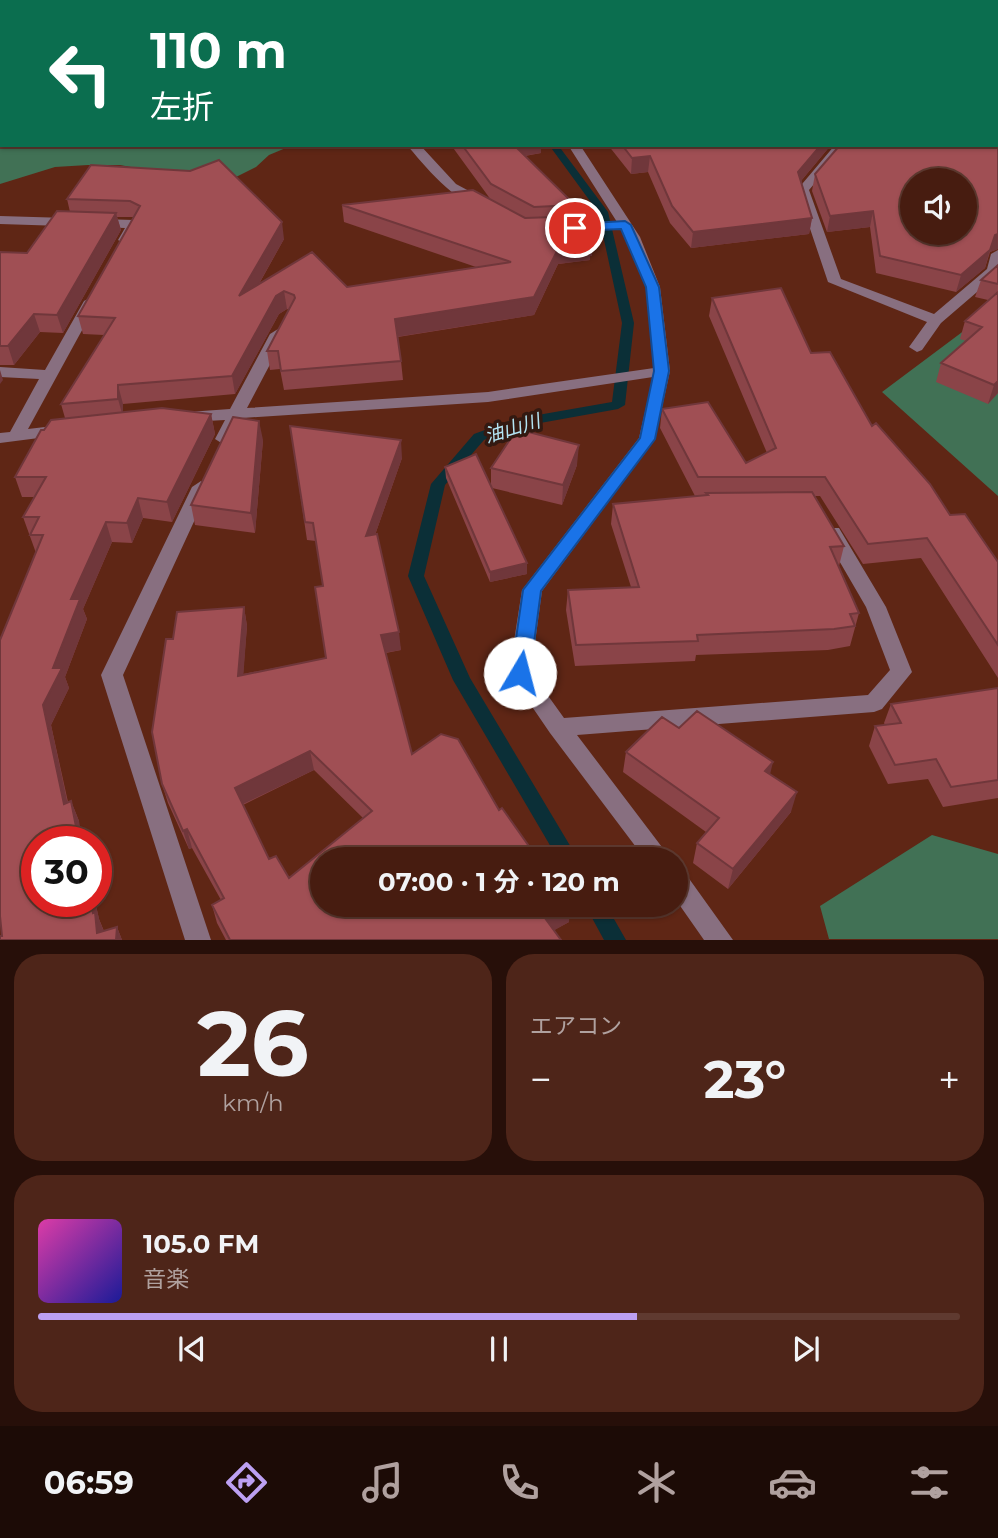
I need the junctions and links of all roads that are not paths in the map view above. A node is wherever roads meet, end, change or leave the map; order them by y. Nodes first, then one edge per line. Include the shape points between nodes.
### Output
1 (415, 147) edge
2 (575, 147) edge
3 (839, 147) edge
4 (497, 212) edge
5 (0, 220) edge
6 (625, 225) junction
7 (548, 230) edge
8 (998, 254) edge
9 (115, 259) edge
10 (95, 293) edge
11 (288, 315) edge
12 (936, 320) junction
13 (917, 347) dead end
14 (662, 371) junction
15 (0, 372) edge
16 (50, 375) junction
17 (236, 413) junction
18 (167, 420) edge
19 (85, 428) edge
20 (8, 437) edge
21 (599, 505) junction
22 (626, 505) edge
23 (821, 515) edge
24 (558, 727) junction
25 (650, 847) edge
26 (688, 897) edge
27 (198, 940) edge
28 (720, 940) edge

1 - 4 street via 452,187
2 - 6 street
3 - 12 street via 803,190 835,282
5 - 9 street via 134,224
6 - 7 street
6 - 14 street via 653,287
8 - 12 street via 993,271
10 - 16 street
11 - 17 street
12 - 13 street
14 - 17 street via 488,397
14 - 21 street via 647,439
15 - 16 street
16 - 20 street
17 - 18 street
17 - 27 street via 112,675
19 - 20 street
21 - 22 street
21 - 24 street via 532,590 520,673
23 - 24 street via 876,607 901,672 874,703
24 - 25 street
26 - 28 street

